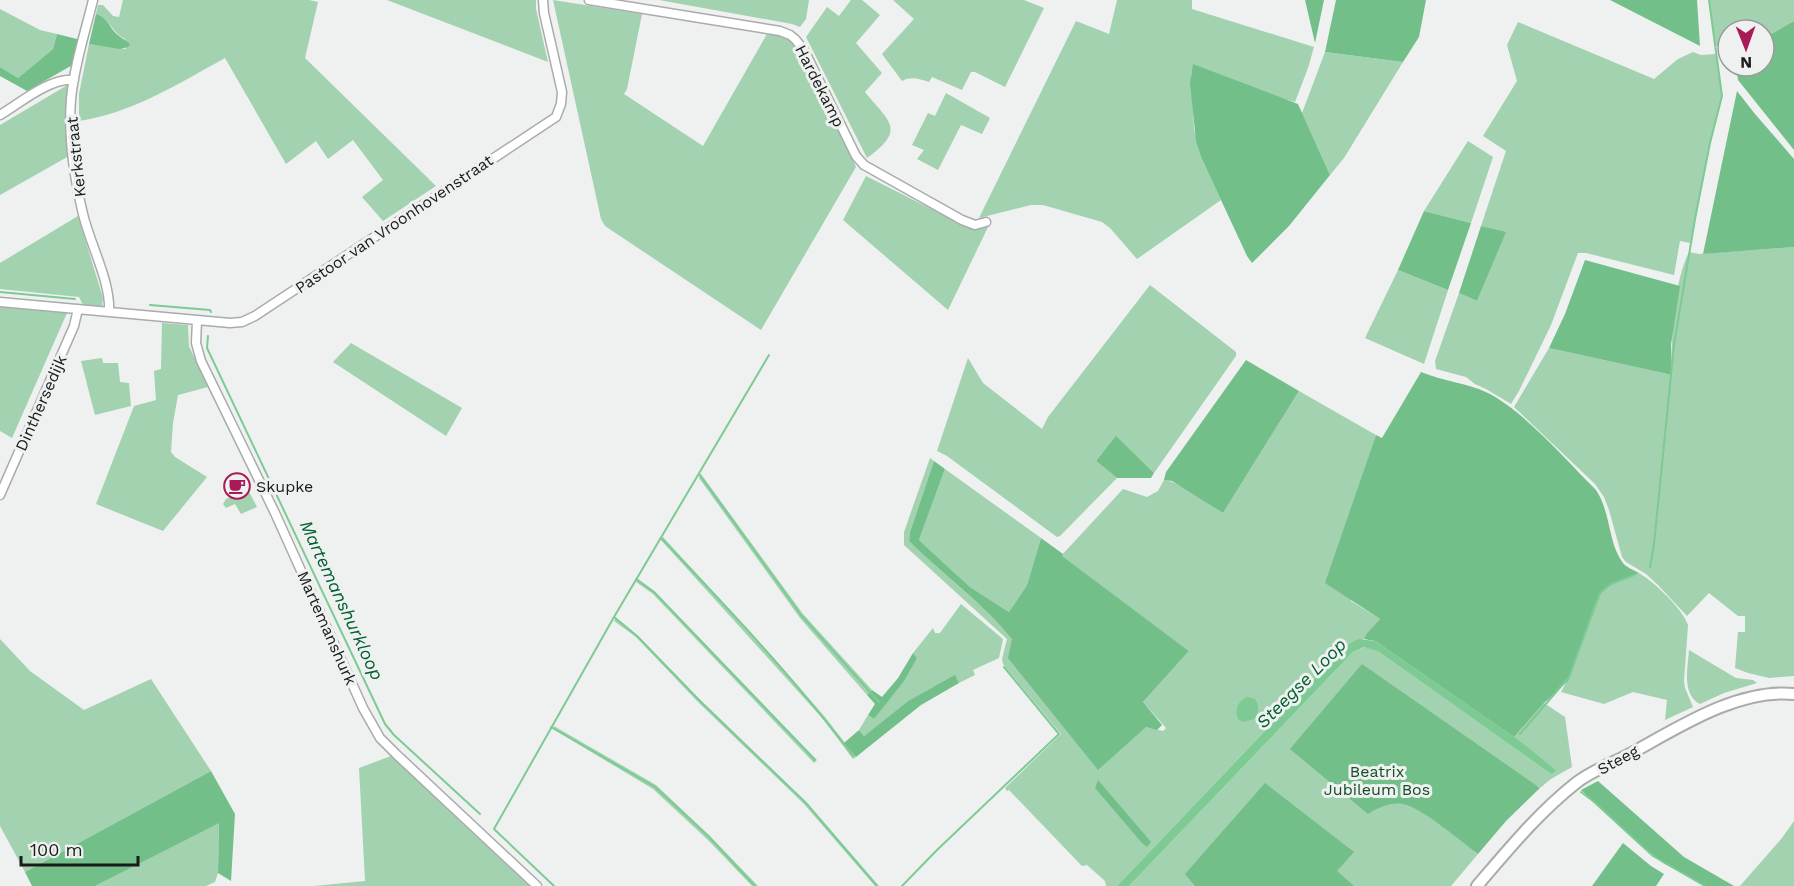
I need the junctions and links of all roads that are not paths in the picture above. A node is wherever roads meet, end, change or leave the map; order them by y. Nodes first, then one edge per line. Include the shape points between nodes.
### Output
1 (93, 0) edge
2 (543, 0) edge
3 (589, 0) edge
4 (74, 80) junction
5 (0, 114) edge
6 (986, 222) dead end
7 (0, 302) edge
8 (78, 309) junction
9 (109, 312) junction
10 (197, 320) junction
11 (0, 495) edge
12 (1794, 694) edge
13 (537, 886) edge
14 (1477, 886) edge

1 - 4 street, Kerkstraat
2 - 10 street, Pastoor van Vroonhovenstraat via 562,92 556,117 255,316 237,322
3 - 6 street, Hardekamp via 790,35 804,50 864,165 962,220 975,225
4 - 5 street via 52,83
4 - 9 street, Kerkstraat via 71,128 77,186 107,290
7 - 8 street, Pastoor van Vroonhovenstraat
8 - 9 street, Pastoor van Vroonhovenstraat
8 - 11 street, Dinthersedijk via 76,322
9 - 10 street, Pastoor van Vroonhovenstraat
10 - 13 street, Martemanshurk via 196,343 201,361 380,738
12 - 14 street, Steeg via 1763,695 1699,711 1578,781 1550,804

